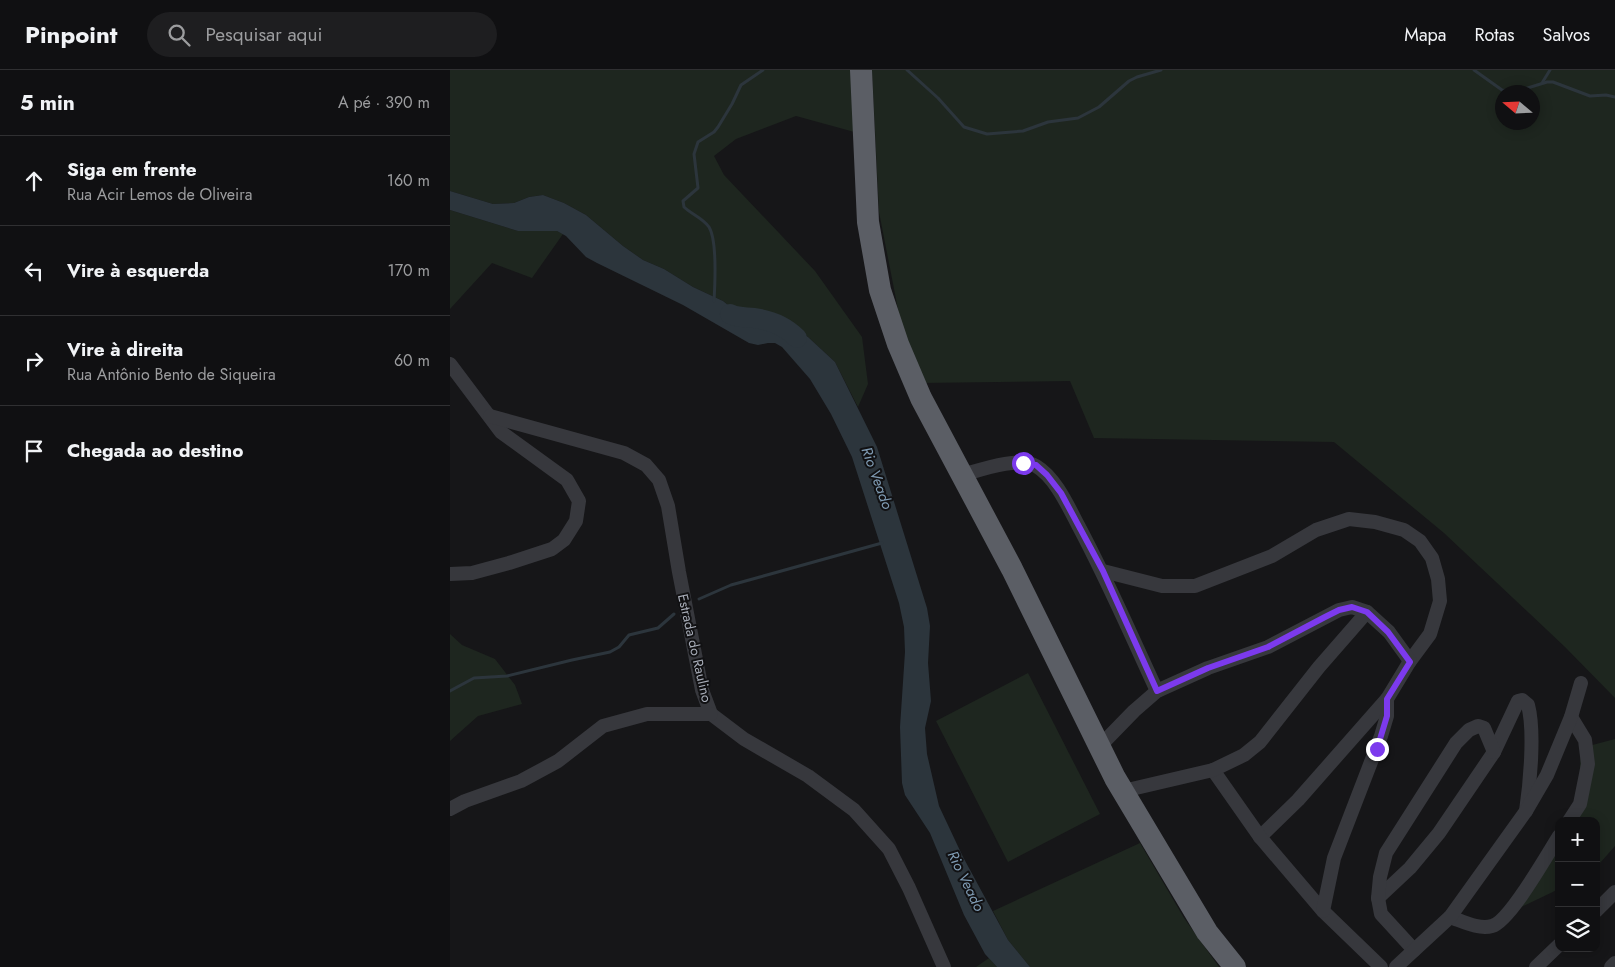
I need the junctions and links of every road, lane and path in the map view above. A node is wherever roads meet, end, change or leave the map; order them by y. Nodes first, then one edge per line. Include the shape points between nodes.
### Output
1 (861, 70) edge
2 (450, 364) edge
3 (490, 416) junction
4 (962, 475) junction
5 (1103, 571) junction
6 (450, 574) edge
7 (1367, 612) junction
8 (1410, 662) junction
9 (1581, 683) dead end
10 (1157, 691) junction
11 (1387, 699) junction
12 (711, 714) junction
13 (1571, 717) junction
14 (1099, 746) junction
15 (1494, 752) junction
16 (1213, 770) junction
17 (1123, 792) junction
18 (450, 809) edge
19 (1526, 811) junction
20 (1572, 817) edge
21 (1260, 837) junction
22 (1555, 842) edge
23 (1615, 892) edge
24 (1378, 898) junction
25 (1600, 907) edge
26 (1322, 911) junction
27 (1450, 917) junction
28 (1555, 949) edge
29 (1414, 950) junction
30 (1615, 963) edge
31 (944, 967) edge
32 (1235, 967) edge
33 (1381, 967) edge
34 (1396, 967) edge
35 (1536, 967) edge
36 (1611, 967) edge

1 - 4 highway via 868,222 880,290 921,398
2 - 3 street
3 - 6 street via 501,432 567,480 579,502 576,521 564,540 552,549 509,564 472,573
3 - 12 street, Estrada do Raulino via 624,453 646,465 659,480 668,506 702,690
4 - 5 street via 1002,464 1036,465 1061,493
4 - 14 highway
5 - 8 street via 1162,586 1195,586 1272,556 1316,530 1349,519 1404,530 1420,541 1432,558 1440,602 1430,634
5 - 10 street
7 - 8 street via 1388,632
7 - 10 street via 1352,607 1339,610 1268,647 1208,668
7 - 16 street via 1260,742 1244,755
8 - 11 street
9 - 13 street
10 - 14 street
11 - 21 street via 1298,800
11 - 26 street via 1382,736 1334,858
12 - 18 street via 647,714 603,726 558,761
12 - 31 street, Estrada do Raulino via 744,739 808,776 854,810 889,849
13 - 19 street via 1547,775
13 - 20 street via 1585,740 1588,764 1580,804
14 - 17 highway
15 - 19 street via 1518,701 1522,700 1528,705 1531,726
15 - 24 street via 1439,833 1410,868
15 - 24 street via 1484,728 1478,726 1456,743 1386,854
16 - 17 street
16 - 21 street
17 - 32 highway via 1207,932
19 - 27 street
21 - 26 street
22 - 27 street via 1512,910 1493,926 1480,927
23 - 25 street
24 - 29 street via 1381,914
26 - 33 street
27 - 29 street
28 - 35 street
29 - 34 street
30 - 36 street

